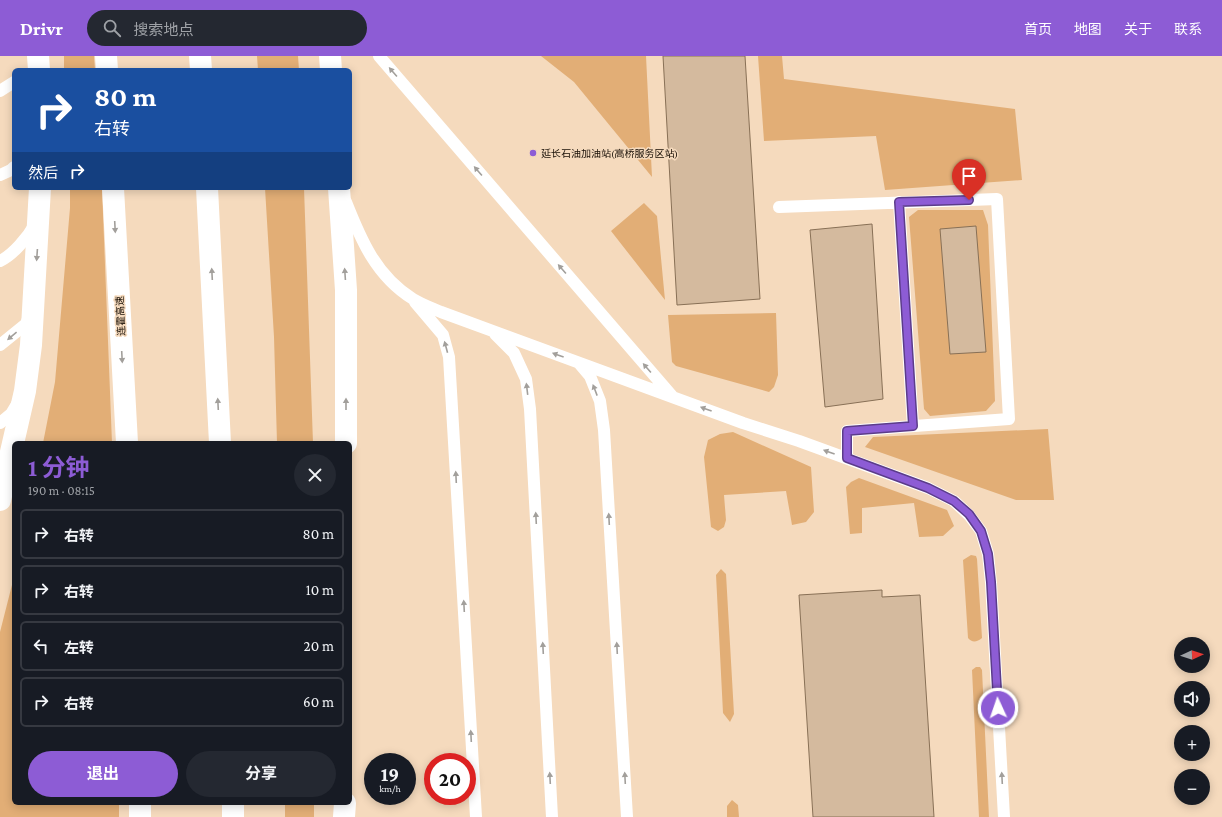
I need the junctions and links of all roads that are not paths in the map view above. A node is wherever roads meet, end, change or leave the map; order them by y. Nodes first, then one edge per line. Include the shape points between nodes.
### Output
1 (34, 56) edge
2 (38, 56) edge
3 (106, 56) edge
4 (200, 56) edge
5 (330, 56) edge
6 (379, 56) edge
7 (31, 68) edge
8 (39, 68) edge
9 (107, 68) edge
10 (201, 68) edge
11 (331, 68) edge
12 (12, 83) edge
13 (0, 91) edge
14 (12, 169) edge
15 (0, 176) edge
16 (40, 190) edge
17 (113, 190) edge
18 (207, 190) edge
19 (340, 190) edge
20 (341, 190) edge
21 (899, 202) junction
22 (779, 207) dead end
23 (40, 214) junction
24 (0, 261) edge
25 (414, 300) junction
26 (34, 302) junction
27 (491, 330) junction
28 (0, 345) edge
29 (579, 362) junction
30 (25, 391) junction
31 (673, 397) junction
32 (0, 422) edge
33 (913, 426) junction
34 (14, 441) edge
35 (127, 441) edge
36 (220, 441) edge
37 (346, 441) edge
38 (12, 448) edge
39 (847, 458) junction
40 (0, 500) edge
41 (140, 805) edge
42 (233, 805) edge
43 (344, 805) edge
44 (140, 817) edge
45 (233, 817) edge
46 (344, 817) edge
47 (476, 817) edge
48 (552, 817) edge
49 (627, 817) edge
50 (1004, 817) edge

1 - 7 lane
2 - 8 highway
3 - 9 highway
4 - 10 highway
5 - 11 highway
31 -> 6 lane
12 - 13 lane
14 - 15 lane
16 - 23 highway
17 -> 35 highway, 连霍高速
36 -> 18 highway
37 -> 19 highway via 346,290
20 - 25 lane via 374,261 392,283
21 - 22 lane
21 - 33 lane
21 - 33 lane via 997,199 1009,419
23 - 24 lane via 30,234
23 -> 26 highway
25 - 27 lane
47 -> 25 lane via 449,357 443,334
26 -> 28 lane via 26,324
26 - 30 highway via 32,345
29 -> 27 lane
48 -> 27 lane via 530,409 526,379 514,353
29 - 31 lane
49 -> 29 lane via 604,430 600,401 590,376
30 - 32 lane via 11,414
30 - 34 highway
39 -> 31 lane
33 - 39 lane via 847,431
38 - 40 highway
50 -> 39 lane via 991,582 988,554 981,531 969,514 954,501 928,488
41 - 44 highway
42 - 45 highway
43 - 46 highway

